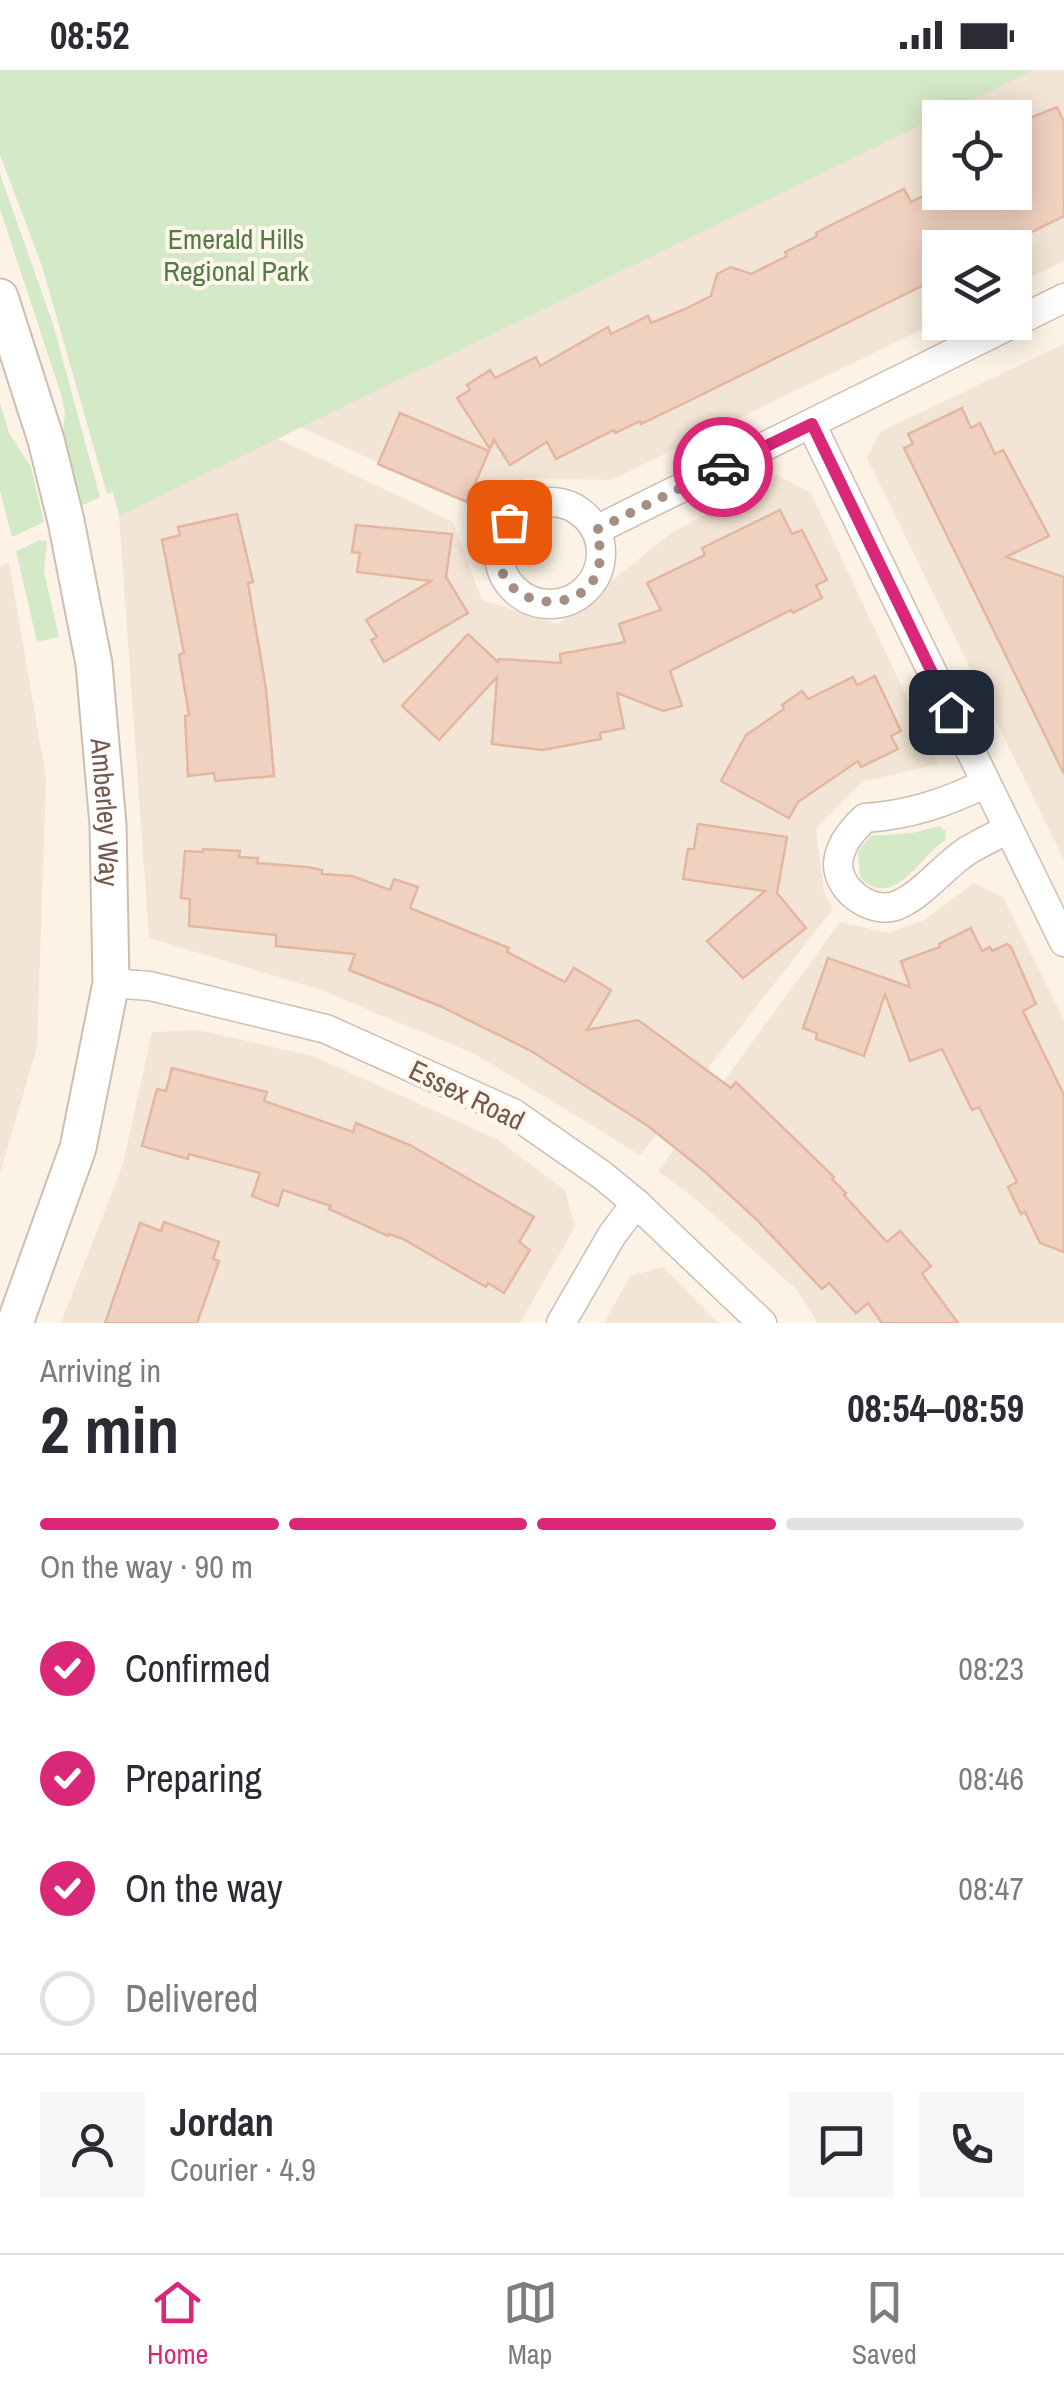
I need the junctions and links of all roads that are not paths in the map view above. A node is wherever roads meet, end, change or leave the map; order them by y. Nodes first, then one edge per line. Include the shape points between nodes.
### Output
1 (0, 297) edge
2 (1064, 298) edge
3 (812, 424) junction
4 (596, 530) dead end
5 (986, 784) junction
6 (1008, 829) junction
7 (1064, 942) edge
8 (111, 984) junction
9 (636, 1203) junction
10 (15, 1323) edge
11 (561, 1323) edge
12 (762, 1323) edge

1 - 8 street, Amberley Way via 46,440 94,664 108,825
2 - 3 street
3 - 4 street
3 - 5 street
5 - 6 street
5 - 6 street via 945,803 865,818 844,846 842,880 862,903 898,906 966,852
6 - 7 street
8 - 9 street, Essex Road via 167,990 326,1029 513,1113
8 - 10 street, Amberley Way via 78,1148
9 - 11 street
9 - 12 street, Essex Road

